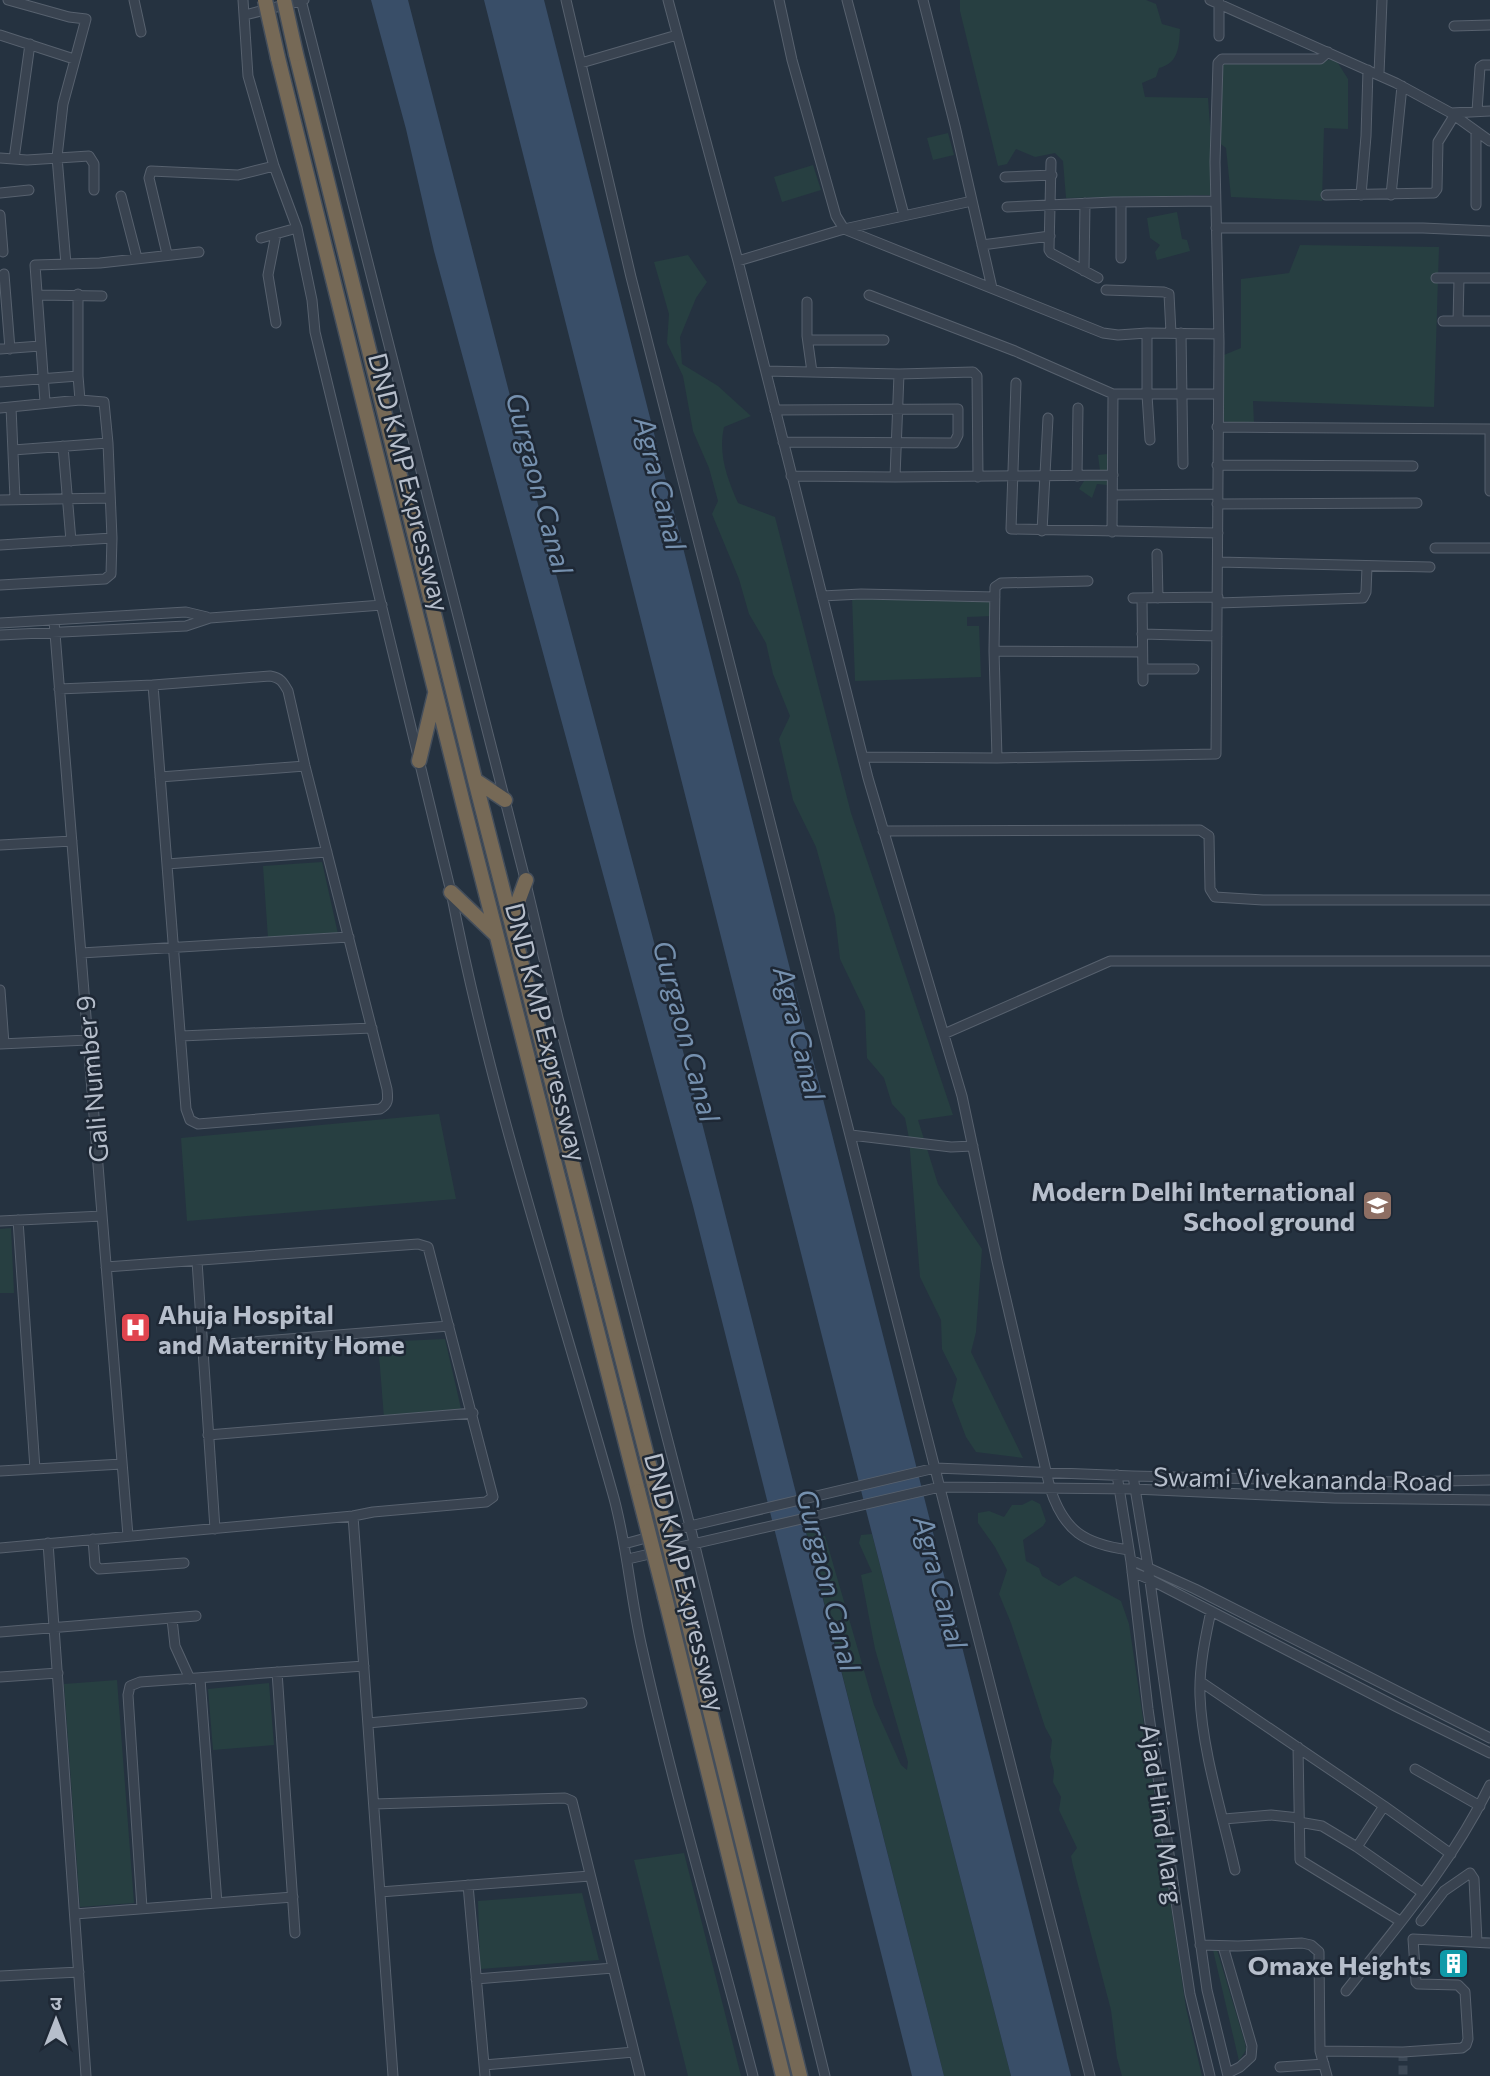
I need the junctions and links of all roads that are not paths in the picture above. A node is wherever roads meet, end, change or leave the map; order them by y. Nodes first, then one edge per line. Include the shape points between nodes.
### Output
1 (8, 0) edge
2 (134, 0) edge
3 (243, 0) edge
4 (265, 0) edge
5 (284, 0) edge
6 (302, 0) edge
7 (566, 0) edge
8 (668, 0) edge
9 (779, 0) edge
10 (847, 0) edge
11 (923, 0) edge
12 (1382, 0) edge
13 (1216, 2) edge
14 (245, 15) junction
15 (1490, 25) edge
16 (1454, 26) dead end
17 (141, 32) dead end
18 (0, 35) edge
19 (677, 35) junction
20 (1219, 36) dead end
21 (30, 44) junction
22 (1328, 52) junction
23 (74, 59) junction
24 (581, 63) junction
25 (1490, 65) edge
26 (1368, 70) junction
27 (1379, 74) junction
28 (1402, 86) junction
29 (1477, 111) junction
30 (1490, 111) edge
31 (1452, 114) junction
32 (1476, 132) junction
33 (1490, 141) edge
34 (57, 157) junction
35 (0, 158) edge
36 (14, 159) junction
37 (1051, 162) dead end
38 (274, 166) junction
39 (1052, 175) junction
40 (1005, 177) dead end
41 (29, 190) dead end
42 (94, 190) dead end
43 (0, 193) edge
44 (1326, 195) dead end
45 (1361, 195) junction
46 (1391, 195) junction
47 (121, 196) dead end
48 (972, 201) junction
49 (1215, 201) junction
50 (1121, 202) junction
51 (1085, 203) junction
52 (1051, 205) junction
53 (1476, 205) dead end
54 (1007, 207) dead end
55 (0, 215) edge
56 (904, 215) junction
57 (297, 228) junction
58 (1216, 228) junction
59 (844, 229) junction
60 (1490, 232) edge
61 (276, 234) junction
62 (1050, 236) junction
63 (261, 238) dead end
64 (982, 245) junction
65 (199, 251) dead end
66 (3, 252) dead end
67 (167, 254) junction
68 (137, 258) junction
69 (1121, 258) dead end
70 (738, 261) junction
71 (66, 264) junction
72 (1084, 271) junction
73 (4, 274) dead end
74 (1098, 278) dead end
75 (1436, 278) dead end
76 (1490, 278) edge
77 (1459, 279) junction
78 (992, 288) junction
79 (1106, 290) dead end
80 (78, 294) junction
81 (37, 295) junction
82 (869, 295) dead end
83 (103, 296) dead end
84 (807, 302) dead end
85 (1443, 321) dead end
86 (1458, 321) junction
87 (1490, 321) edge
88 (276, 323) dead end
89 (1147, 333) junction
90 (1176, 333) junction
91 (1219, 334) junction
92 (808, 340) junction
93 (884, 340) dead end
94 (40, 346) junction
95 (5, 349) edge
96 (766, 371) junction
97 (812, 372) junction
98 (899, 374) junction
99 (78, 376) junction
100 (43, 379) junction
101 (0, 382) edge
102 (1016, 383) dead end
103 (1113, 394) junction
104 (1218, 394) junction
105 (1147, 395) junction
106 (1182, 395) junction
107 (80, 400) junction
108 (46, 402) junction
109 (10, 407) junction
110 (0, 408) edge
111 (1078, 408) dead end
112 (775, 410) junction
113 (897, 410) junction
114 (1048, 418) dead end
115 (1217, 428) junction
116 (1150, 440) dead end
117 (783, 442) junction
118 (897, 442) junction
119 (108, 443) junction
120 (63, 446) junction
121 (13, 450) junction
122 (1183, 464) dead end
123 (1217, 465) junction
124 (1413, 466) dead end
125 (791, 475) junction
126 (1113, 475) junction
127 (1077, 476) junction
128 (895, 477) junction
129 (978, 477) junction
130 (1014, 477) junction
131 (1047, 477) junction
132 (1490, 491) edge
133 (1113, 495) junction
134 (110, 498) junction
135 (15, 499) junction
136 (67, 499) junction
137 (1217, 499) junction
138 (0, 500) edge
139 (1417, 503) dead end
140 (1042, 531) junction
141 (1112, 532) junction
142 (1218, 533) junction
143 (112, 538) junction
144 (71, 541) junction
145 (0, 545) edge
146 (1435, 548) dead end
147 (1490, 548) edge
148 (1157, 554) dead end
149 (1218, 562) junction
150 (1367, 567) junction
151 (1430, 567) dead end
152 (1088, 581) dead end
153 (0, 585) edge
154 (822, 596) junction
155 (995, 597) junction
156 (1158, 598) junction
157 (1218, 600) junction
158 (382, 605) junction
159 (0, 623) edge
160 (54, 626) junction
161 (1142, 634) junction
162 (0, 635) edge
163 (1217, 636) junction
164 (994, 650) junction
165 (1142, 652) junction
166 (1143, 669) junction
167 (1194, 669) dead end
168 (1143, 681) dead end
169 (153, 685) junction
170 (59, 688) junction
171 (436, 690) junction
172 (863, 757) junction
173 (997, 758) junction
174 (419, 761) junction
175 (305, 766) junction
176 (160, 777) junction
177 (475, 780) junction
178 (505, 800) junction
179 (883, 831) junction
180 (72, 841) junction
181 (0, 845) edge
182 (327, 852) junction
183 (167, 864) junction
184 (526, 880) junction
185 (451, 892) junction
186 (1490, 900) edge
187 (512, 918) junction
188 (497, 936) junction
189 (349, 937) junction
190 (174, 947) junction
191 (81, 953) junction
192 (1490, 961) edge
193 (0, 990) edge
194 (372, 1028) junction
195 (944, 1034) junction
196 (181, 1036) junction
197 (88, 1040) junction
198 (2, 1044) edge
199 (851, 1135) junction
200 (973, 1146) junction
201 (102, 1216) junction
202 (18, 1220) junction
203 (0, 1221) edge
204 (197, 1261) junction
205 (106, 1266) junction
206 (449, 1326) junction
207 (202, 1346) junction
208 (473, 1413) junction
209 (208, 1435) junction
210 (122, 1464) junction
211 (935, 1468) junction
212 (35, 1469) junction
213 (0, 1471) edge
214 (1046, 1472) junction
215 (1117, 1475) junction
216 (1133, 1476) junction
217 (1490, 1480) edge
218 (940, 1487) junction
219 (1050, 1488) junction
220 (1118, 1489) junction
221 (1134, 1489) junction
222 (1490, 1500) edge
223 (353, 1516) junction
224 (690, 1526) junction
225 (215, 1529) junction
226 (128, 1536) junction
227 (93, 1539) junction
228 (48, 1544) junction
229 (624, 1544) junction
230 (694, 1545) junction
231 (0, 1548) edge
232 (1129, 1549) junction
233 (628, 1559) junction
234 (1131, 1560) junction
235 (184, 1563) dead end
236 (1148, 1567) junction
237 (1132, 1572) junction
238 (1149, 1579) junction
239 (1211, 1611) junction
240 (196, 1616) dead end
241 (172, 1619) junction
242 (54, 1629) junction
243 (0, 1632) edge
244 (364, 1667) junction
245 (277, 1672) junction
246 (58, 1673) junction
247 (0, 1677) edge
248 (195, 1679) junction
249 (1201, 1682) junction
250 (582, 1703) dead end
251 (368, 1723) junction
252 (1490, 1738) edge
253 (1297, 1747) junction
254 (1490, 1753) edge
255 (1415, 1769) dead end
256 (1490, 1785) edge
257 (374, 1804) junction
258 (1384, 1806) junction
259 (1480, 1806) junction
260 (1224, 1819) junction
261 (1299, 1820) junction
262 (1357, 1847) junction
263 (1451, 1854) junction
264 (1235, 1870) dead end
265 (590, 1876) junction
266 (468, 1885) junction
267 (380, 1892) junction
268 (1423, 1893) junction
269 (293, 1897) junction
270 (217, 1903) junction
271 (142, 1908) junction
272 (75, 1914) junction
273 (1400, 1922) junction
274 (1421, 1922) dead end
275 (295, 1933) dead end
276 (1478, 1942) junction
277 (1490, 1943) edge
278 (1200, 1945) junction
279 (1223, 1946) junction
280 (613, 1968) junction
281 (79, 1972) junction
282 (0, 1976) edge
283 (476, 1979) junction
284 (1346, 1991) dead end
285 (1320, 2051) junction
286 (634, 2052) junction
287 (1324, 2064) junction
288 (484, 2065) junction
289 (1280, 2067) dead end
290 (1228, 2075) edge
291 (86, 2076) edge
292 (393, 2076) edge
293 (485, 2076) edge
294 (640, 2076) edge
295 (753, 2076) edge
296 (783, 2076) edge
297 (800, 2076) edge
298 (825, 2076) edge
299 (1090, 2076) edge
300 (1210, 2076) edge
301 (1327, 2076) edge

1 - 23 street via 86,19
2 - 17 street
3 - 14 street
4 - 171 highway, DND KMP Expressway, bridge
5 - 177 highway, DND KMP Expressway, bridge
6 - 14 street
6 - 178 street
7 - 24 street
8 - 19 street
9 - 59 street via 836,216
10 - 56 street
11 - 48 street
12 - 27 street
13 - 20 street
13 - 22 street
14 - 38 street via 248,76
15 - 16 street
18 - 21 street
19 - 24 street
19 - 70 street
21 - 23 street
21 - 36 street
22 - 26 street
22 - 49 street via 1320,59 1220,61
23 - 34 street
24 - 199 street via 631,277
25 - 29 street via 1480,67
26 - 27 street
26 - 45 street
27 - 28 street
28 - 31 street
28 - 46 street
29 - 30 street
29 - 31 street
31 - 32 street
31 - 46 street via 1438,142 1437,190
32 - 33 street
32 - 53 street
34 - 36 street
34 - 42 street via 91,158
34 - 71 street
35 - 36 street
37 - 39 street
38 - 57 street
38 - 67 street via 238,174 151,171
39 - 40 street
39 - 52 street
41 - 43 street
44 - 45 street
45 - 46 street
47 - 68 street
48 - 56 street
48 - 64 street
49 - 50 street
49 - 58 street
50 - 51 street
50 - 69 street
51 - 52 street
51 - 72 street
52 - 54 street
52 - 62 street
55 - 66 street
56 - 59 street
57 - 61 street
57 - 158 street via 316,332
58 - 60 street
58 - 91 street
59 - 70 street
59 - 78 street
61 - 63 street
61 - 88 street via 268,275
62 - 64 street
62 - 72 street via 1051,253
64 - 78 street
65 - 67 street
67 - 68 street
68 - 71 street
70 - 96 street
71 - 81 street via 34,265
72 - 74 street
73 - 95 street
75 - 77 street
76 - 77 street
77 - 86 street
78 - 89 street via 1110,335
79 - 90 street via 1169,294
80 - 81 street
80 - 83 street
80 - 99 street
81 - 94 street
82 - 103 street
84 - 92 street
85 - 86 street
86 - 87 street
89 - 90 street
89 - 105 street
90 - 91 street
90 - 106 street
91 - 104 street
92 - 93 street
92 - 97 street
94 - 95 street
94 - 100 street
96 - 97 street
96 - 112 street
97 - 98 street
98 - 113 street
98 - 129 street via 976,374
99 - 100 street
99 - 107 street
100 - 101 street
100 - 108 street
102 - 130 street
103 - 105 street
103 - 126 street
104 - 106 street
104 - 115 street
105 - 106 street
105 - 116 street
106 - 122 street
107 - 108 street
107 - 119 street via 104,402
108 - 109 street
109 - 110 street
109 - 121 street
111 - 127 street
112 - 113 street
112 - 117 street
113 - 118 street
113 - 118 street via 958,409 956,442
114 - 131 street
115 - 123 street
115 - 132 street via 1490,429
117 - 118 street
117 - 125 street
118 - 128 street
119 - 120 street
119 - 134 street
120 - 121 street
120 - 136 street
121 - 135 street
123 - 124 street
123 - 137 street
125 - 128 street
125 - 154 street
126 - 127 street
126 - 133 street
127 - 131 street
128 - 129 street
129 - 130 street
130 - 131 street
130 - 140 street via 1011,530
131 - 140 street
133 - 137 street
133 - 141 street
134 - 136 street
134 - 143 street
135 - 136 street
135 - 138 street
136 - 144 street
137 - 139 street
137 - 142 street
140 - 141 street
141 - 142 street
142 - 149 street
143 - 144 street
143 - 153 street via 111,573 105,579
144 - 145 street
146 - 147 street
148 - 156 street
149 - 150 street
149 - 157 street
150 - 151 street
150 - 157 street via 1363,598
152 - 155 street via 1001,583 995,587
154 - 155 street
154 - 172 street
155 - 164 street
156 - 157 street
156 - 161 street via 1138,598
157 - 163 street
158 - 160 street via 210,618 186,612
158 - 174 street
159 - 160 street
160 - 162 street
160 - 170 street, Gali Number 9
161 - 163 street
161 - 165 street
163 - 173 street via 1216,754
164 - 165 street
164 - 173 street
165 - 166 street
166 - 167 street
166 - 168 street
169 - 170 street
169 - 175 street via 279,678 288,691
169 - 176 street
170 - 180 street, Gali Number 9
171 - 174 highway
171 - 188 highway, DND KMP Expressway
172 - 173 street
172 - 179 street
174 - 185 street
175 - 176 street
175 - 182 street
176 - 183 street
177 - 178 highway
177 - 187 highway, DND KMP Expressway
178 - 184 street
179 - 186 street via 1200,831 1209,836 1210,889 1215,897
179 - 195 street
180 - 181 street
180 - 191 street, Gali Number 9
182 - 183 street
182 - 189 street
183 - 190 street
184 - 187 highway
184 - 224 street
185 - 188 highway
185 - 229 street via 468,983
187 - 297 highway, DND KMP Expressway, bridge
188 - 296 highway, DND KMP Expressway, bridge
189 - 190 street
189 - 194 street
190 - 191 street
190 - 196 street
191 - 197 street, Gali Number 9
192 - 195 street via 1110,961
193 - 198 street
194 - 196 street
194 - 196 street via 387,1089 388,1100 380,1110 198,1124 187,1115
195 - 200 street
197 - 198 street
197 - 201 street, Gali Number 9
199 - 200 street
199 - 211 street
200 - 214 street
201 - 202 street
201 - 205 street, Gali Number 9
202 - 203 street
202 - 212 street
204 - 205 street
204 - 206 street via 424,1244 430,1250
204 - 207 street
205 - 210 street, Gali Number 9
206 - 207 street
206 - 208 street
207 - 209 street
208 - 209 street
208 - 223 street via 492,1500
209 - 225 street
210 - 212 street
210 - 226 street, Gali Number 9
211 - 214 street, Swami Vivekananda Road
211 - 218 street
211 - 224 street, Swami Vivekananda Road
212 - 213 street
214 - 215 street, Swami Vivekananda Road
214 - 219 street
215 - 216 street, Swami Vivekananda Road
215 - 220 street, Ajad Hind Marg
216 - 217 street, Swami Vivekananda Road
216 - 221 street
218 - 219 street
218 - 230 street
218 - 299 street
219 - 220 street
219 - 232 street via 1069,1527 1099,1543
220 - 221 street
220 - 232 street, Ajad Hind Marg
221 - 222 street
221 - 236 street
223 - 225 street
223 - 244 street
224 - 229 street, Swami Vivekananda Road
224 - 230 street
225 - 226 street
226 - 227 street
227 - 228 street
227 - 235 street via 99,1569
228 - 231 street
228 - 242 street
229 - 233 street
230 - 233 street
230 - 298 street
232 - 234 street, Ajad Hind Marg
233 - 295 street via 644,1658
234 - 236 street
234 - 237 street, Ajad Hind Marg
236 - 238 street
236 - 252 street
237 - 238 street
237 - 300 street, Ajad Hind Marg via 1175,1902
238 - 239 street
238 - 278 street
239 - 249 street
239 - 254 street
240 - 241 street
241 - 242 street
241 - 248 street via 175,1646
242 - 243 street
242 - 246 street
244 - 245 street
244 - 251 street
245 - 248 street
245 - 269 street
246 - 247 street
246 - 272 street
248 - 270 street
248 - 271 street via 139,1682 129,1690
249 - 253 street
249 - 260 street via 1206,1743
250 - 251 street
251 - 257 street
253 - 258 street
253 - 261 street
255 - 259 street
256 - 259 street
257 - 265 street via 569,1799
257 - 267 street
258 - 262 street
258 - 263 street
259 - 263 street
260 - 261 street via 1270,1815
260 - 264 street
261 - 262 street via 1322,1826
261 - 273 street via 1300,1860
262 - 268 street
263 - 268 street
265 - 266 street
265 - 280 street
266 - 267 street
266 - 283 street
267 - 292 street
268 - 273 street
269 - 270 street
269 - 275 street
270 - 271 street
271 - 272 street
272 - 281 street
273 - 284 street
274 - 276 street via 1444,1891 1470,1873
276 - 277 street
276 - 285 street via 1413,1939 1416,1982 1458,1985 1465,1992 1468,2039 1462,2048
278 - 279 street
278 - 290 street
279 - 285 street via 1302,1943 1319,1952
279 - 290 street via 1252,2046 1251,2057
280 - 283 street
280 - 286 street
281 - 282 street
281 - 291 street
283 - 288 street
285 - 287 street
286 - 288 street
286 - 294 street
287 - 289 street
287 - 301 street
288 - 293 street

